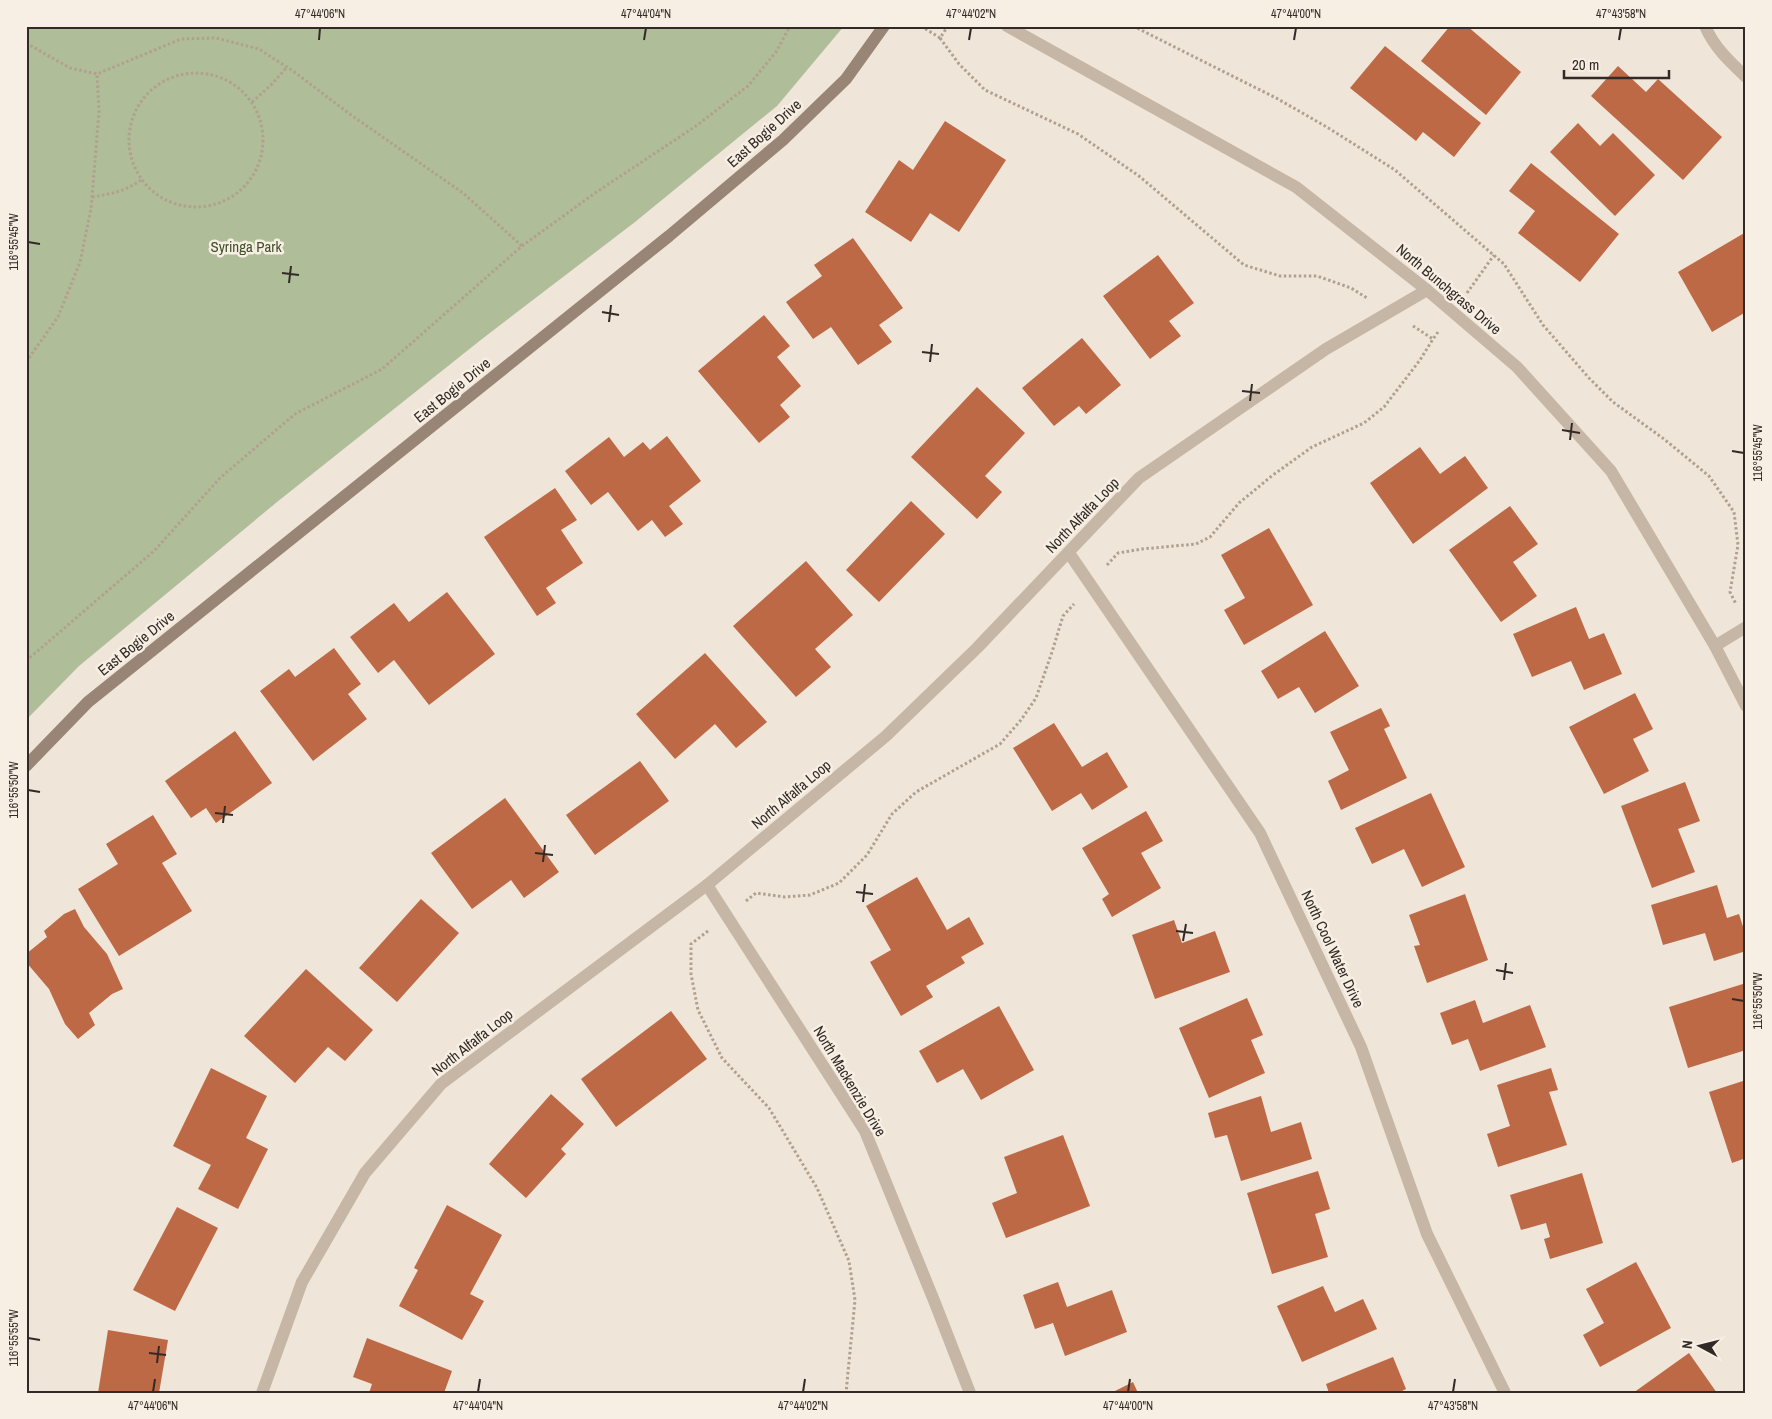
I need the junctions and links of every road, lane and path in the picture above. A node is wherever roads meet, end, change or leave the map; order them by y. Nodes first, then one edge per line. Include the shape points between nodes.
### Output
1 (790, 26) edge
2 (884, 26) edge
3 (921, 26) edge
4 (948, 26) edge
5 (1007, 26) edge
6 (1133, 26) edge
7 (1705, 26) edge
8 (940, 38) junction
9 (26, 43) edge
10 (287, 67) junction
11 (97, 74) junction
12 (1746, 77) edge
13 (252, 102) junction
14 (142, 180) junction
15 (92, 197) junction
16 (522, 246) junction
17 (1351, 288) dead end
18 (1427, 290) junction
19 (1433, 338) dead end
20 (26, 362) edge
21 (1069, 553) junction
22 (1118, 553) dead end
23 (1730, 592) dead end
24 (1063, 616) dead end
25 (1746, 627) edge
26 (1715, 646) junction
27 (26, 661) edge
28 (1746, 706) edge
29 (26, 766) edge
30 (707, 885) junction
31 (756, 893) dead end
32 (691, 944) dead end
33 (262, 1393) edge
34 (846, 1393) edge
35 (970, 1393) edge
36 (1505, 1393) edge

1 - 16 path via 776,52 748,86 696,126
2 - 29 street, East Bogie Drive via 846,79 784,140 88,702
3 - 8 path
4 - 8 path
5 - 18 street, North Bunchgrass Drive via 1296,187
6 - 23 path via 1330,128 1395,170 1504,264 1543,325 1589,378 1613,402 1709,476 1734,512 1738,545
7 - 12 street via 1710,39
8 - 17 path via 959,64 985,90 1078,134 1139,176 1244,265 1280,276 1317,276
9 - 11 path via 70,68
10 - 11 path via 259,49 216,38 181,39
10 - 13 path
10 - 16 path via 463,193
11 - 15 path via 99,112
13 - 14 path via 261,124 263,146 256,169 244,188 224,201 202,207 179,206 158,196
13 - 14 path via 237,87 218,76 197,73 176,76 157,85 142,100 132,119 129,140 132,161
14 - 15 path via 113,194
15 - 20 path via 80,262 58,316
16 - 27 path via 382,369 295,414 220,478 154,551
18 - 21 street, North Alfalfa Loop via 1326,349 1139,478
18 - 26 street, North Bunchgrass Drive via 1517,367 1611,471
19 - 22 path via 1384,407 1364,423 1312,447 1273,475 1239,502 1210,536 1196,544
21 - 30 street, North Alfalfa Loop via 886,736
21 - 36 street, North Cool Water Drive via 1260,833 1361,1047 1427,1234
24 - 31 path via 1036,698 1000,744 916,792 892,814 866,856 839,882 810,895 785,897
25 - 26 street
26 - 28 street, North Bunchgrass Drive
30 - 33 street, North Alfalfa Loop via 441,1084 365,1173 302,1282
30 - 35 street, North Mackenzie Drive via 865,1131
32 - 34 path via 690,974 698,1010 722,1058 769,1108 818,1188 849,1261 855,1300

